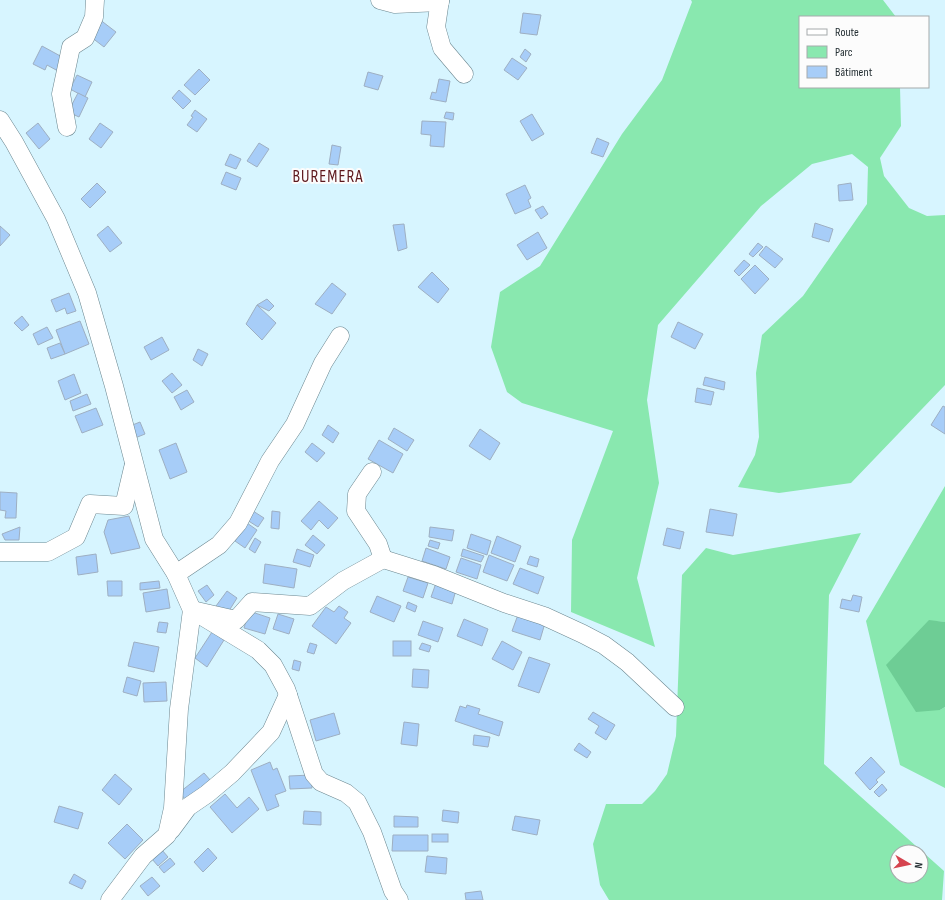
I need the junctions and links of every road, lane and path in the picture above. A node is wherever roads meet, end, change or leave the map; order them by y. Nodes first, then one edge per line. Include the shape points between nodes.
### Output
1 (95, 0) edge
2 (380, 0) edge
3 (440, 1) edge
4 (464, 74) dead end
5 (0, 120) edge
6 (67, 126) dead end
7 (340, 336) dead end
8 (134, 466) junction
9 (372, 472) dead end
10 (0, 552) edge
11 (383, 560) junction
12 (176, 574) junction
13 (192, 610) junction
14 (288, 696) junction
15 (675, 706) dead end
16 (167, 835) junction
17 (110, 900) edge
18 (399, 900) edge

1 - 6 street via 94,17 85,38 71,47 61,94
2 - 3 street via 395,4
3 - 4 street via 436,27 442,48
5 - 8 street via 56,219 87,293
7 - 12 street via 323,363 295,424 270,461 238,523 219,545
8 - 10 street via 124,506 90,504 76,537 48,552
8 - 12 street via 154,538
9 - 11 street via 357,494 356,511 378,544
11 - 13 street via 343,581 310,606 252,602 236,620
11 - 15 street via 434,575 544,616 583,634 627,662
12 - 13 street
13 - 14 street via 258,650 273,665
13 - 16 street via 179,709 173,808
14 - 16 street via 271,732 232,773 188,807
14 - 18 street via 314,774 321,782 346,793 357,802
16 - 17 street via 143,856

